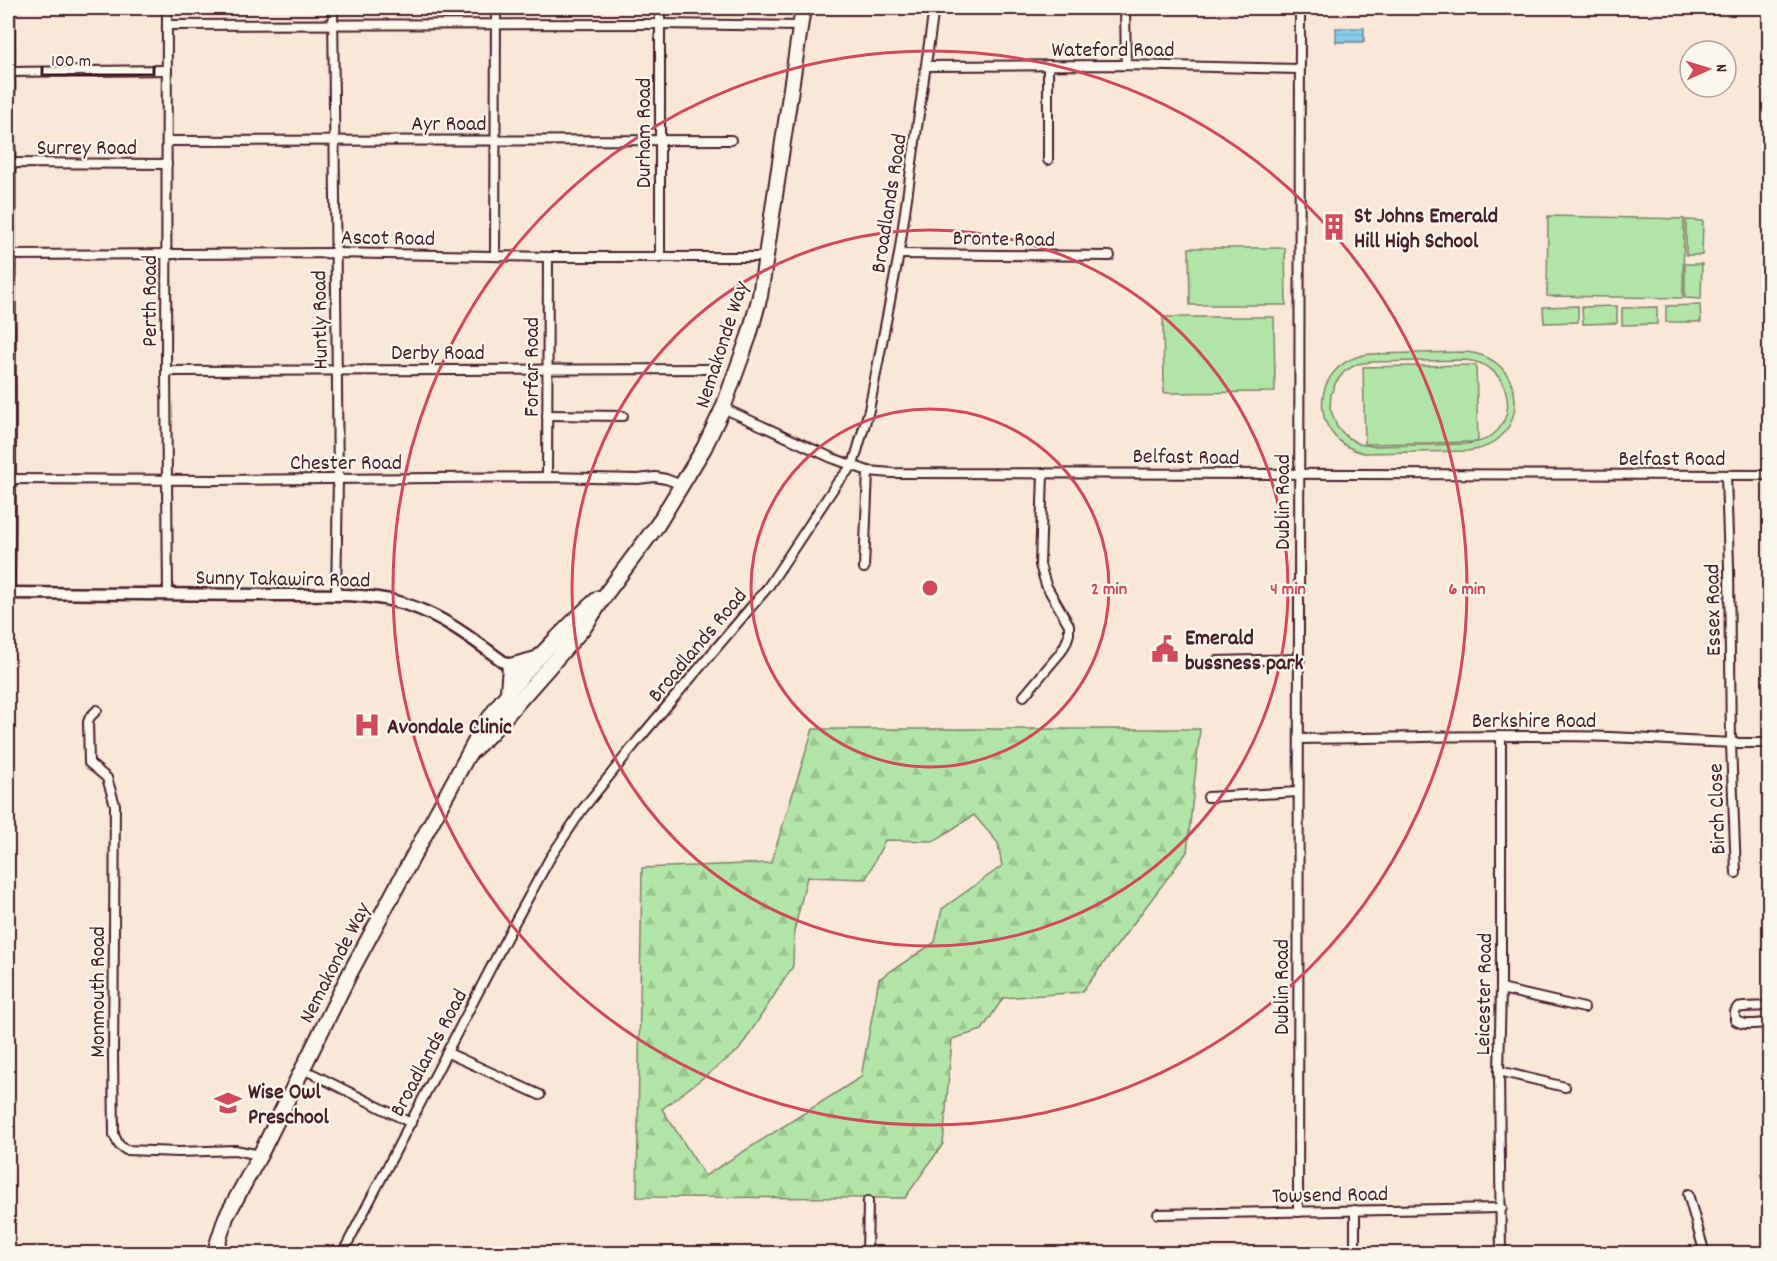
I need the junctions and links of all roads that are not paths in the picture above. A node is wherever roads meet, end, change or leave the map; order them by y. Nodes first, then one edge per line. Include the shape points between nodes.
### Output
1 (10, 8) edge
2 (167, 8) edge
3 (333, 8) edge
4 (496, 8) edge
5 (660, 8) edge
6 (803, 8) edge
7 (934, 8) edge
8 (1125, 8) edge
9 (1300, 8) edge
10 (496, 24) junction
11 (660, 24) junction
12 (168, 25) junction
13 (333, 26) junction
14 (800, 26) junction
15 (1048, 65) junction
16 (1126, 65) junction
17 (926, 66) junction
18 (1299, 69) junction
19 (167, 70) junction
20 (9, 72) edge
21 (333, 140) junction
22 (495, 140) junction
23 (167, 141) junction
24 (661, 141) junction
25 (731, 141) dead end
26 (1048, 160) dead end
27 (9, 163) edge
28 (167, 164) junction
29 (334, 253) junction
30 (166, 254) junction
31 (898, 254) junction
32 (9, 255) edge
33 (495, 256) junction
34 (1110, 256) dead end
35 (548, 257) junction
36 (767, 257) junction
37 (660, 258) junction
38 (9, 368) edge
39 (337, 369) junction
40 (548, 369) junction
41 (710, 369) dead end
42 (166, 371) junction
43 (723, 408) junction
44 (548, 415) junction
45 (623, 416) dead end
46 (853, 465) junction
47 (868, 471) junction
48 (1043, 472) junction
49 (1298, 474) junction
50 (1770, 475) edge
51 (1726, 476) junction
52 (548, 477) junction
53 (9, 479) edge
54 (166, 480) junction
55 (338, 480) junction
56 (682, 486) junction
57 (864, 568) dead end
58 (608, 591) junction
59 (9, 593) edge
60 (168, 594) junction
61 (336, 596) junction
62 (536, 659) junction
63 (1300, 659) junction
64 (1216, 661) dead end
65 (510, 666) junction
66 (522, 675) junction
67 (533, 685) junction
68 (508, 691) junction
69 (1024, 696) dead end
70 (97, 710) dead end
71 (1501, 736) junction
72 (1299, 739) junction
73 (1770, 743) edge
74 (1731, 744) junction
75 (470, 753) junction
76 (1298, 792) junction
77 (1208, 797) dead end
78 (1736, 873) dead end
79 (1501, 989) junction
80 (1770, 1006) edge
81 (1584, 1008) dead end
82 (1770, 1023) edge
83 (448, 1053) junction
84 (303, 1069) junction
85 (1499, 1071) junction
86 (1565, 1087) dead end
87 (540, 1095) dead end
88 (411, 1123) junction
89 (260, 1155) junction
90 (239, 1193) junction
91 (1688, 1194) dead end
92 (868, 1201) dead end
93 (1502, 1208) junction
94 (1356, 1210) junction
95 (1298, 1212) junction
96 (1158, 1214) dead end
97 (214, 1254) edge
98 (224, 1254) edge
99 (342, 1254) edge
100 (867, 1254) edge
101 (1355, 1254) edge
102 (1502, 1254) edge
103 (1705, 1254) edge

1 - 20 street
2 - 12 street, Perth Road
3 - 13 street, Huntly Road
4 - 10 street
5 - 11 street, Durham Road
6 - 14 highway, Nemakonde Way
7 - 17 street, Broadlands Road
8 - 16 street
9 - 18 street, Dublin Road
10 - 11 street
10 - 13 street
10 - 22 street
11 - 14 street
11 - 24 street, Durham Road
12 - 13 street
12 - 19 street, Perth Road
13 - 21 street, Huntly Road
14 - 36 highway, Nemakonde Way
15 - 16 street, Wateford Road
15 - 17 street, Wateford Road
15 - 26 street
16 - 18 street, Wateford Road
17 - 31 street, Broadlands Road
18 - 49 street, Dublin Road
19 - 20 street
19 - 23 street, Perth Road
20 - 27 street
21 - 22 street, Ayr Road
21 - 23 street, Ayr Road
21 - 29 street, Huntly Road
22 - 24 street, Ayr Road
22 - 33 street
23 - 28 street, Perth Road
24 - 25 street, Ayr Road
24 - 37 street, Durham Road
27 - 28 street, Surrey Road
27 - 32 street
28 - 30 street, Perth Road
29 - 30 street, Ascot Road
29 - 33 street, Ascot Road
29 - 39 street, Huntly Road
30 - 32 street, Ascot Road
30 - 42 street, Perth Road
31 - 34 street, Bronte Road
31 - 46 street, Broadlands Road via 869,410
32 - 38 street
33 - 35 street, Ascot Road
35 - 37 street, Ascot Road
35 - 40 street, Forfar Road
36 - 37 street, Ascot Road
36 - 43 highway, Nemakonde Way via 754,321
38 - 53 street
39 - 40 street, Derby Road
39 - 42 street, Derby Road
39 - 55 street, Huntly Road
40 - 41 street, Derby Road
40 - 44 street, Forfar Road
42 - 54 street, Perth Road
43 - 46 street, Belfast Road
43 - 56 highway, Nemakonde Way
44 - 45 street
44 - 52 street, Forfar Road
46 - 47 street, Belfast Road
46 - 83 street, Broadlands Road via 768,587 582,810 550,858
47 - 48 street, Belfast Road
47 - 57 street
48 - 49 street, Belfast Road
48 - 69 street via 1040,565 1046,585 1069,625 1069,634 1061,652
49 - 51 street, Belfast Road
49 - 63 street, Dublin Road
50 - 51 street, Belfast Road
51 - 74 street, Essex Road
52 - 55 street, Chester Road
52 - 56 street, Chester Road via 655,477
53 - 54 street, Chester Road
53 - 59 street
54 - 55 street, Chester Road
54 - 60 street, Perth Road
55 - 61 street, Huntly Road
56 - 58 highway, Nemakonde Way
58 - 62 highway, Nemakonde Way
58 - 67 highway, Nemakonde Way via 585,626
59 - 60 main road, Sunny Takawira Road
60 - 61 main road, Sunny Takawira Road
61 - 65 main road, Sunny Takawira Road via 384,599 421,609
62 - 65 highway
62 - 66 highway, Nemakonde Way
63 - 64 street
63 - 72 street, Dublin Road
65 - 66 main road, Sunny Takawira Road
65 - 68 highway
66 - 67 main road, Sunny Takawira Road
66 - 68 highway, Nemakonde Way
67 - 75 highway, Nemakonde Way
68 - 75 highway, Nemakonde Way
70 - 89 street, Monmouth Road via 88,722 89,763 107,778 115,805 114,1135 126,1150 235,1150
71 - 72 street, Berkshire Road
71 - 74 street, Berkshire Road
71 - 79 street, Leicester Road
72 - 76 street, Dublin Road
73 - 74 street, Berkshire Road
74 - 78 street, Birch Close
75 - 84 highway, Nemakonde Way via 356,960
76 - 77 street
76 - 95 street, Dublin Road
79 - 81 street
79 - 85 street, Leicester Road
80 - 82 street via 1737,1008 1735,1020 1743,1024
83 - 87 street
83 - 88 street, Broadlands Road
84 - 88 street
84 - 89 highway, Nemakonde Way
85 - 86 street
85 - 93 street, Leicester Road
88 - 99 street, Broadlands Road
89 - 90 highway, Nemakonde Way
90 - 97 highway, Nemakonde Way
90 - 98 highway, Nemakonde Way
91 - 103 street
92 - 100 street
93 - 94 street, Towsend Road
93 - 102 street, Leicester Road
94 - 95 street, Towsend Road
94 - 101 street
95 - 96 street, Towsend Road

